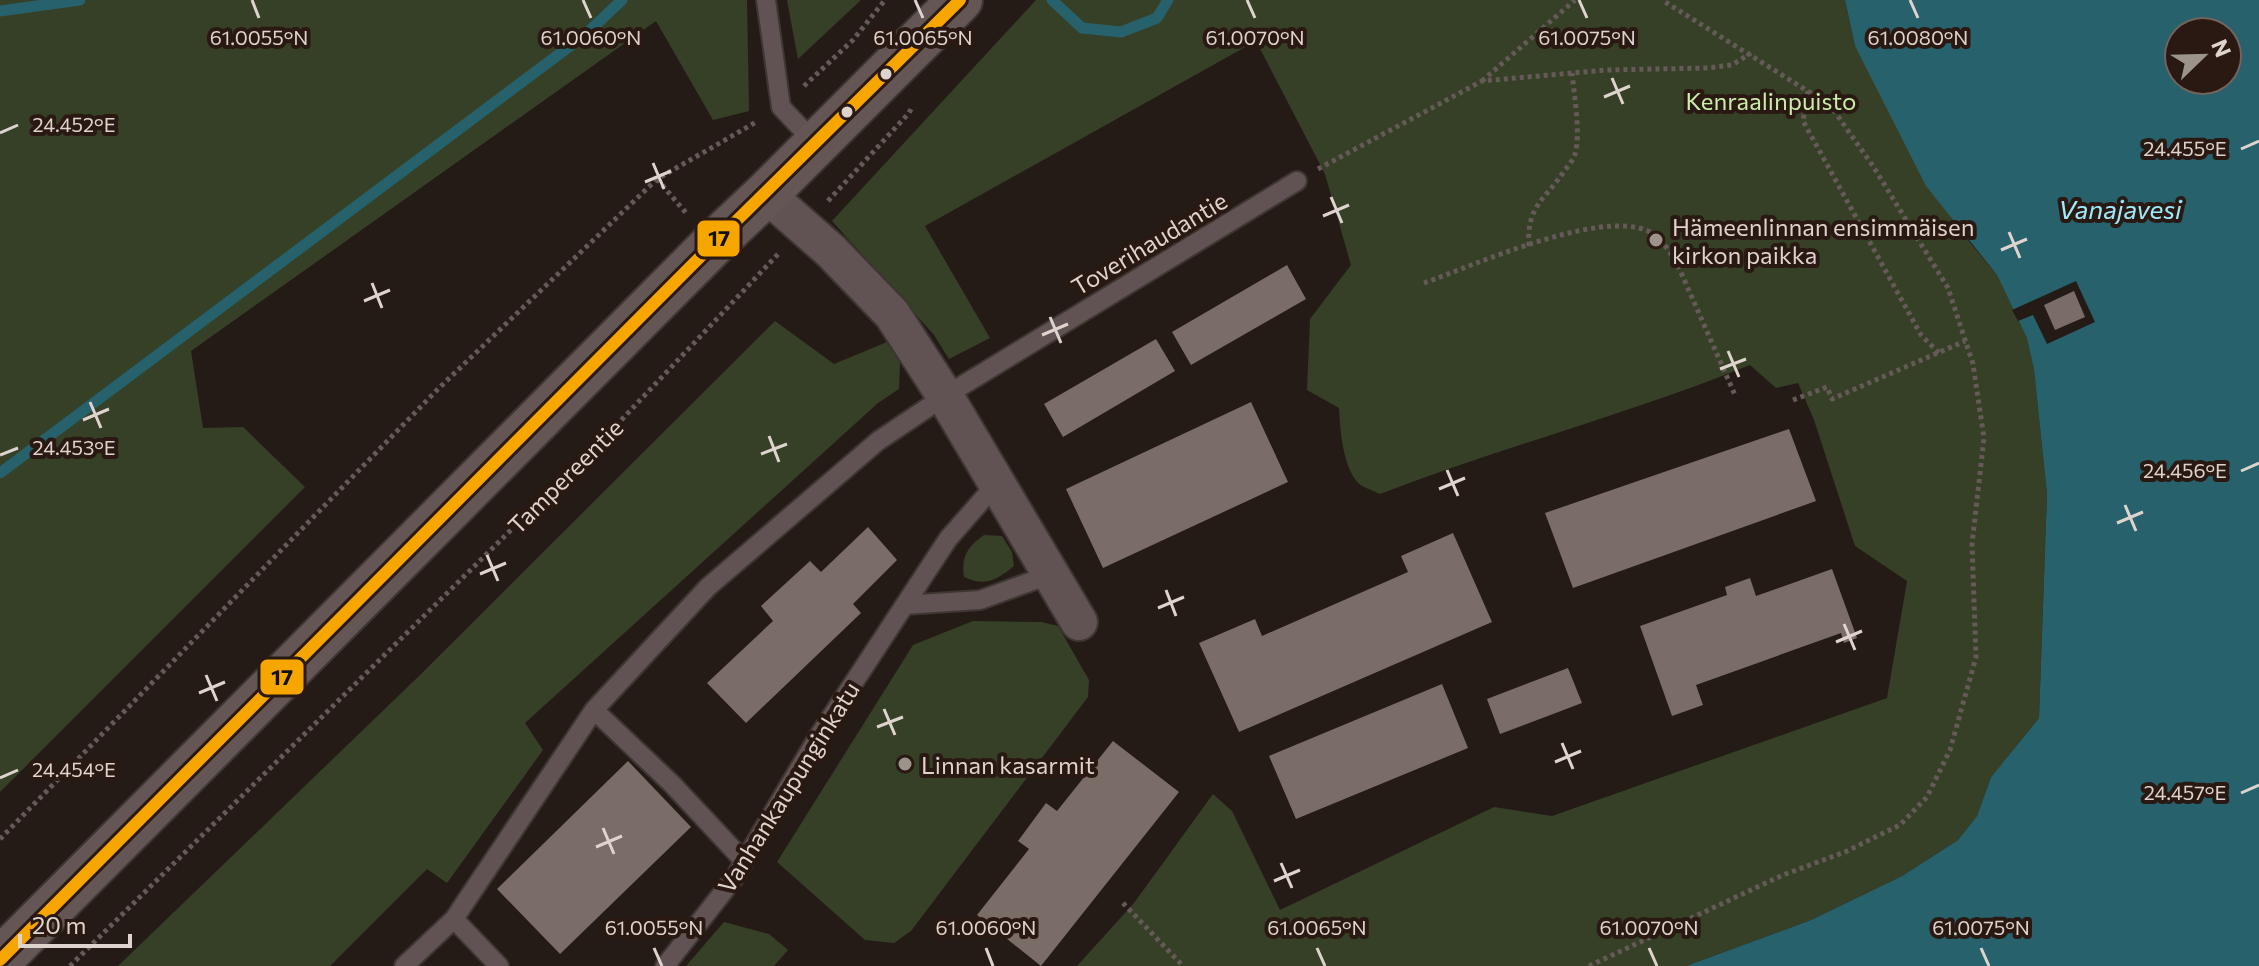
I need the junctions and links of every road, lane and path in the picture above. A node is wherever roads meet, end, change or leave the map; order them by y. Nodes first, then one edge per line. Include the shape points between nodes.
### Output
1 (766, 0) edge
2 (885, 0) edge
3 (960, 0) edge
4 (1575, 0) edge
5 (1662, 0) edge
6 (1751, 53) junction
7 (1572, 73) junction
8 (1482, 81) junction
9 (1808, 91) junction
10 (914, 102) dead end
11 (781, 107) junction
12 (815, 143) junction
13 (1297, 181) joint
14 (766, 194) junction
15 (803, 226) junction
16 (1529, 246) junction
17 (1424, 283) dead end
18 (1965, 341) junction
19 (1939, 353) junction
20 (1735, 395) dead end
21 (945, 396) junction
22 (1793, 400) dead end
23 (997, 483) junction
24 (1052, 574) junction
25 (905, 605) junction
26 (1079, 622) dead end
27 (594, 710) junction
28 (0, 839) edge
29 (744, 861) junction
30 (1123, 903) dead end
31 (454, 919) junction
32 (0, 960) edge
33 (70, 966) edge
34 (404, 966) edge
35 (499, 966) edge
36 (665, 966) edge
37 (1183, 966) edge
38 (1589, 966) edge

1 - 11 lane
2 - 11 path via 853,40
3 - 12 main road
4 - 8 path
5 - 6 path
6 - 7 path via 1732,65 1708,68
6 - 9 path
7 - 8 path
7 - 16 path via 1575,155 1537,203 1528,227
8 - 13 path
9 - 18 path via 1830,105 1881,180 1948,288
9 - 19 path via 1803,121 1921,335
10 - 15 path, Tampereentie
11 - 12 lane
11 - 28 path via 657,179 438,389
12 - 14 main road
13 - 21 lane, Toverihaudantie
14 - 15 street
14 - 32 main road
15 - 21 street via 892,314
15 - 33 path, Tampereentie via 610,432
16 - 17 path
16 - 20 path via 1591,227 1649,231 1669,249 1679,268
18 - 19 path
18 - 38 path via 1984,438 1972,544 1976,657 1950,750 1927,797 1900,825
19 - 22 path via 1832,399 1827,387
21 - 23 street
21 - 27 lane, Toverihaudantie via 878,441 708,587
23 - 24 street
23 - 25 lane, Vanhankaupunginkatu via 948,539
24 - 25 lane via 980,600
24 - 26 street
25 - 29 lane, Vanhankaupunginkatu
27 - 29 lane
27 - 31 lane, Toverihaudantie
29 - 36 lane, Vanhankaupunginkatu
30 - 37 path
31 - 34 lane, Toverihaudantie
31 - 35 lane

